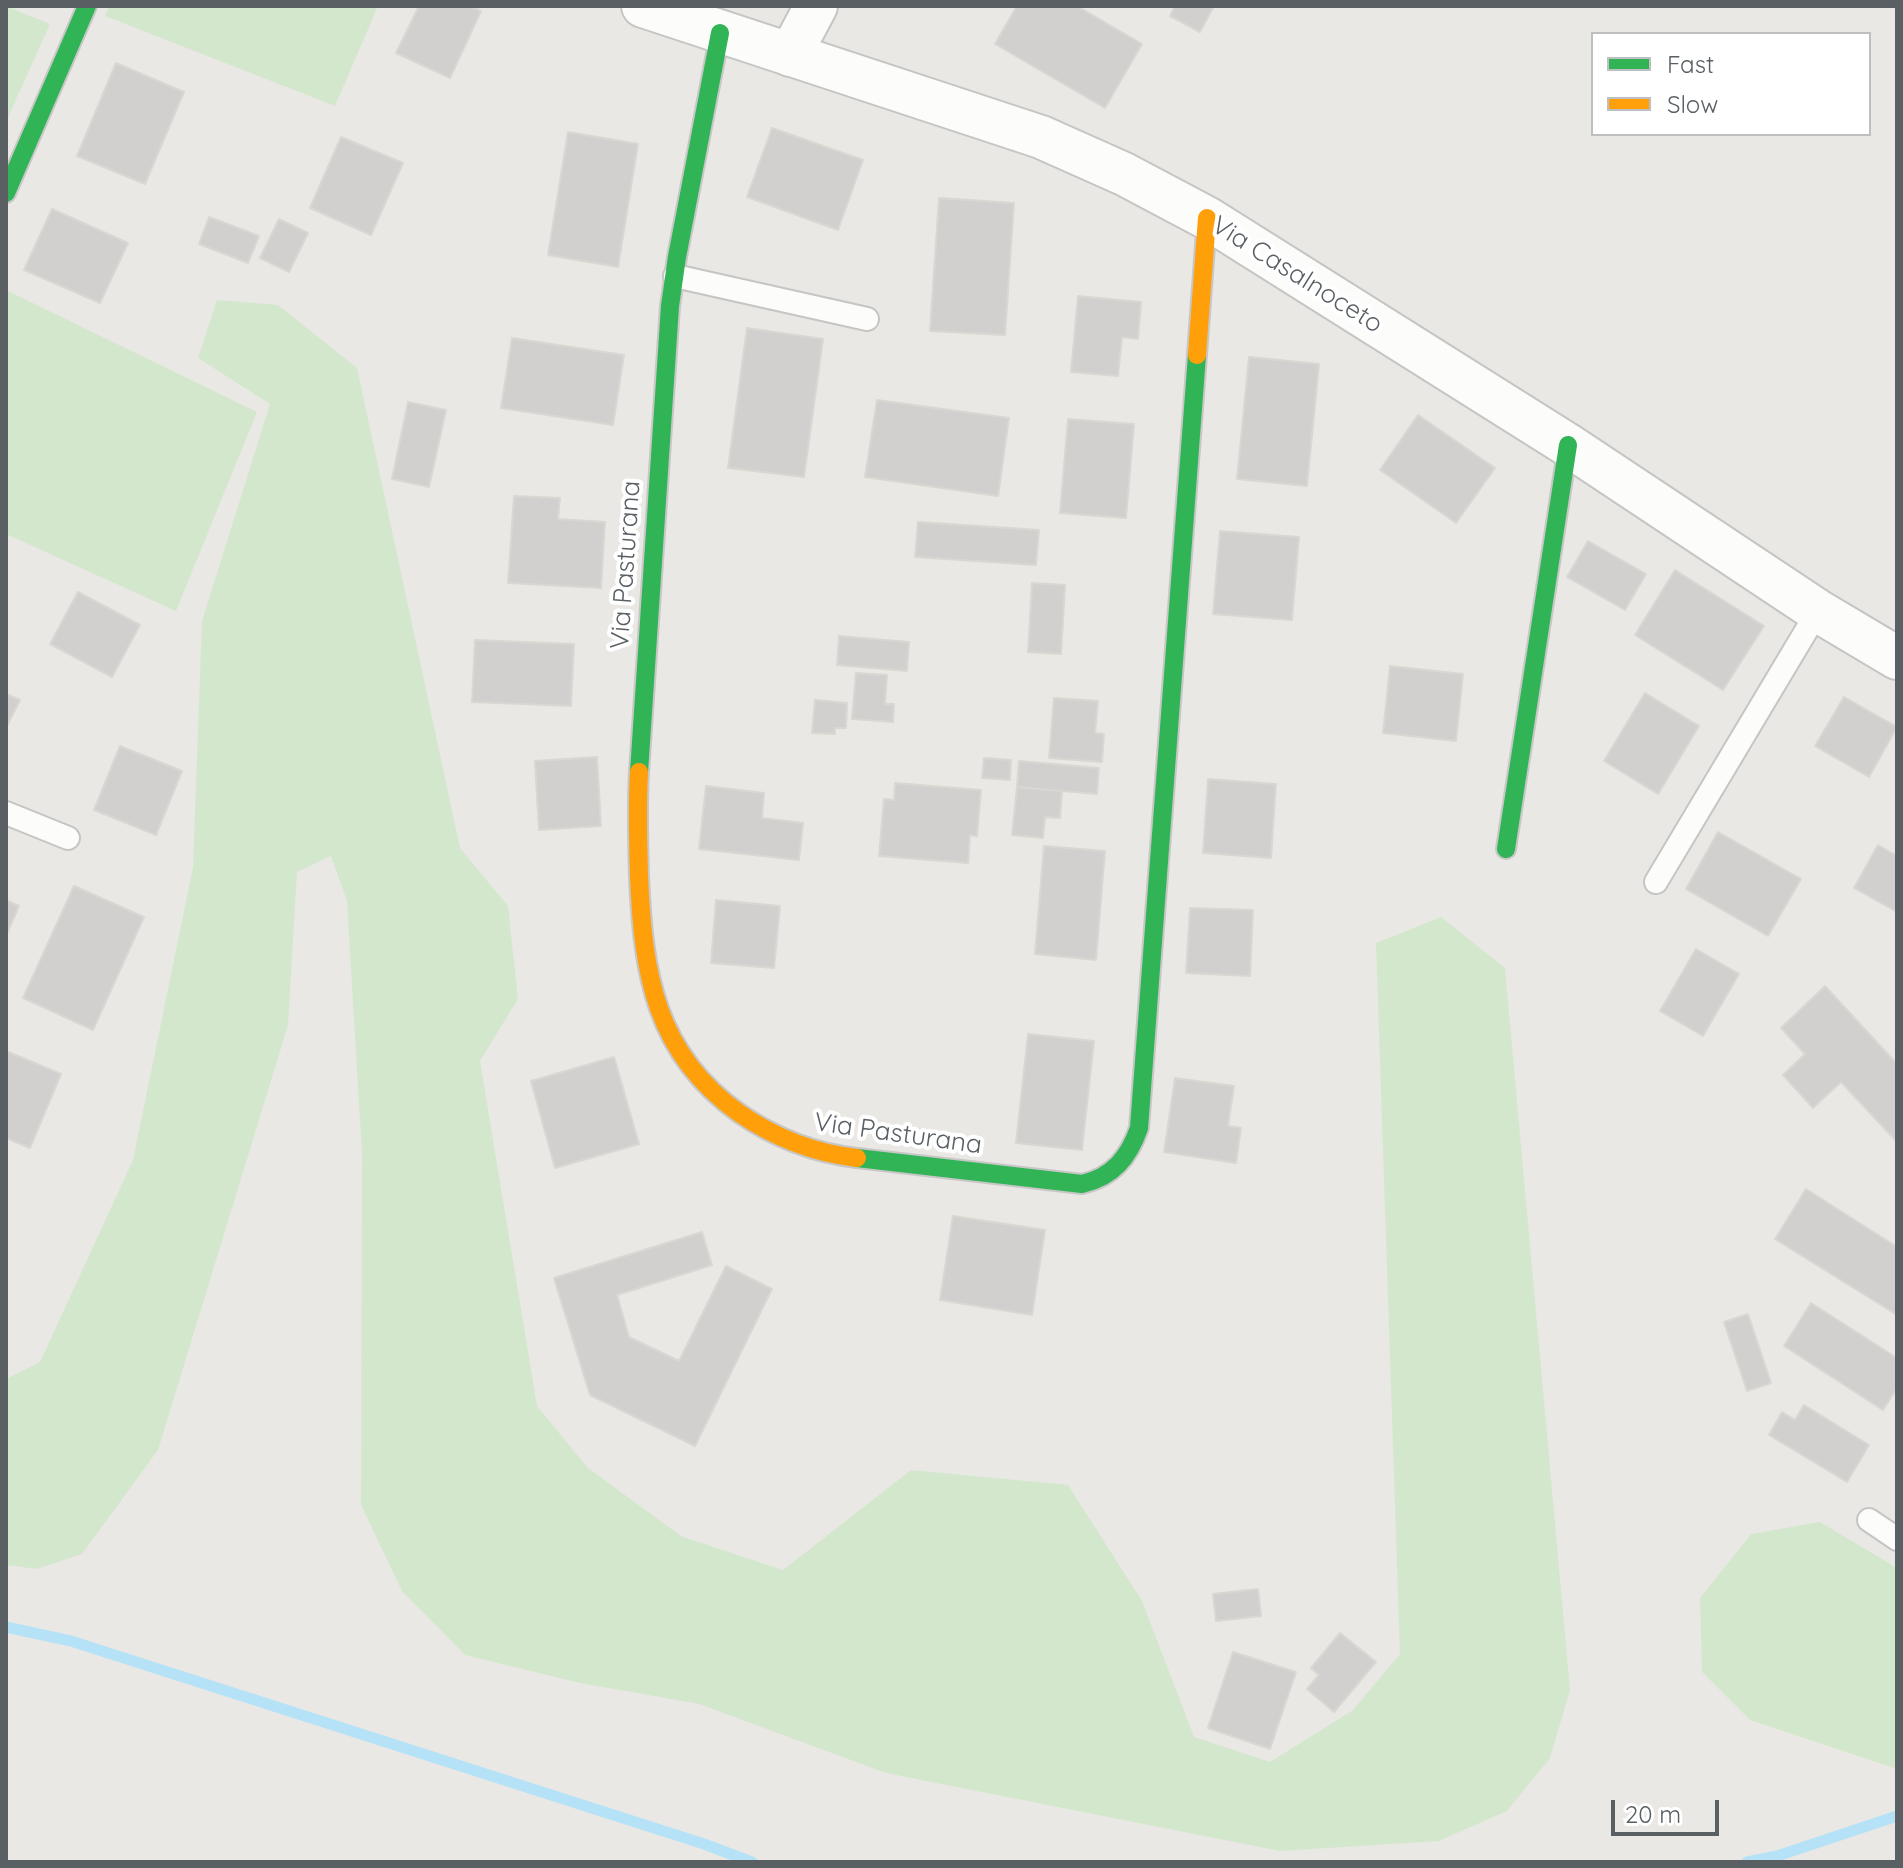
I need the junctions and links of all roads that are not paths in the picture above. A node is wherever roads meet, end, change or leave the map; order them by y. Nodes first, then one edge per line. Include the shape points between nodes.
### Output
1 (87, 6) edge
2 (643, 6) edge
3 (816, 6) edge
4 (720, 33) junction
5 (790, 55) junction
6 (6, 193) edge
7 (1207, 218) junction
8 (675, 276) junction
9 (867, 319) dead end
10 (1568, 445) junction
11 (1818, 611) junction
12 (1897, 658) edge
13 (6, 813) edge
14 (68, 838) dead end
15 (1506, 849) dead end
16 (1656, 882) dead end
17 (1869, 1520) dead end
18 (1897, 1539) edge

1 - 6 street
2 - 4 street, Via Casalnoceto
3 - 5 street
4 - 5 street, Via Casalnoceto
4 - 8 street, Via Pasturana
5 - 7 street, Via Casalnoceto via 1041,137
7 - 8 street, Via Pasturana via 1139,1128 1121,1164 1092,1183 803,1148 745,1119 722,1100 687,1063 659,1012 640,908 637,813
7 - 10 street, Via Casalnoceto
8 - 9 lane
10 - 11 street, Via Casalnoceto
10 - 15 street
11 - 12 street, Via Casalnoceto
11 - 16 lane
13 - 14 lane
17 - 18 lane

